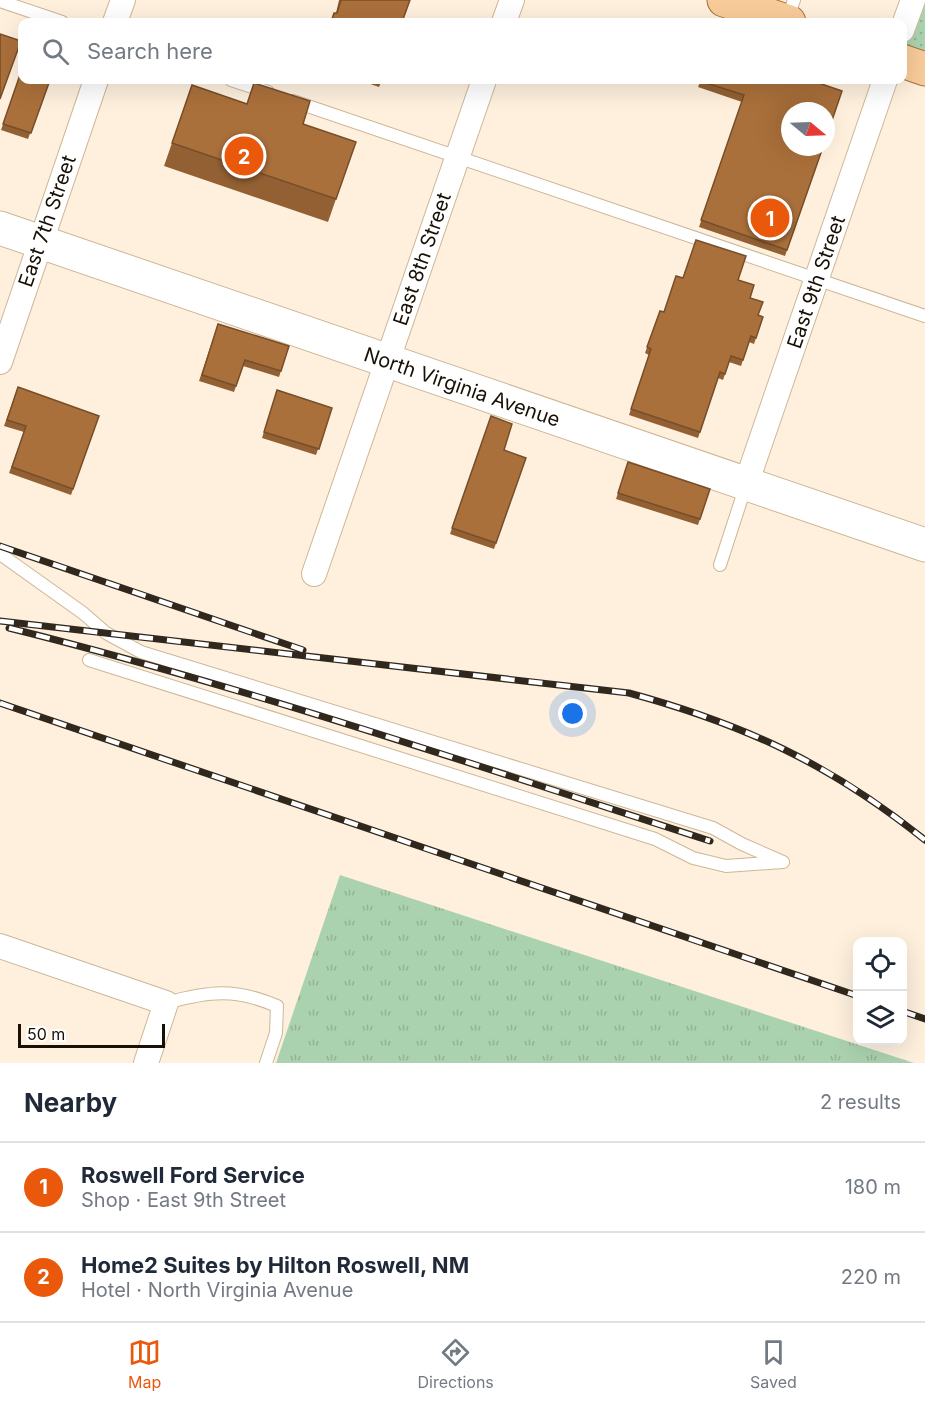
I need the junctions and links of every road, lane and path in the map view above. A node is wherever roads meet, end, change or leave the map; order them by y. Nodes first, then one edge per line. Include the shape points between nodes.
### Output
1 (123, 0) edge
2 (512, 0) edge
3 (724, 0) edge
4 (913, 0) edge
5 (0, 1) edge
6 (790, 15) edge
7 (50, 18) edge
8 (116, 18) edge
9 (505, 18) edge
10 (907, 18) edge
11 (907, 62) edge
12 (925, 69) edge
13 (95, 84) edge
14 (243, 84) edge
15 (483, 84) edge
16 (884, 84) edge
17 (457, 156) junction
18 (0, 228) edge
19 (39, 241) junction
20 (817, 279) junction
21 (925, 316) edge
22 (386, 361) junction
23 (0, 362) edge
24 (746, 484) junction
25 (925, 545) edge
26 (0, 554) edge
27 (720, 565) dead end
28 (314, 574) dead end
29 (89, 660) dead end
30 (0, 946) edge
31 (166, 1003) junction
32 (146, 1063) edge
33 (266, 1063) edge

1 - 8 street
2 - 9 street
3 - 6 main road
4 - 10 street
5 - 7 lane
11 - 12 main road
13 - 19 street, East 7th Street
14 - 17 lane
15 - 17 street, East 8th Street
16 - 20 street, East 9th Street
17 - 20 lane
17 - 22 street, East 8th Street
18 - 19 street, North Virginia Avenue
19 - 22 street, North Virginia Avenue
19 - 23 street, East 7th Street
20 - 21 lane
20 - 24 street, East 9th Street
22 - 24 street, North Virginia Avenue
22 - 28 street, East 8th Street
24 - 25 street, North Virginia Avenue
24 - 27 lane
26 - 29 lane via 106,633 141,652 713,828 783,862 726,866 693,858 655,839
30 - 31 street
31 - 32 street
31 - 33 lane via 203,993 251,995 277,1006 276,1033

